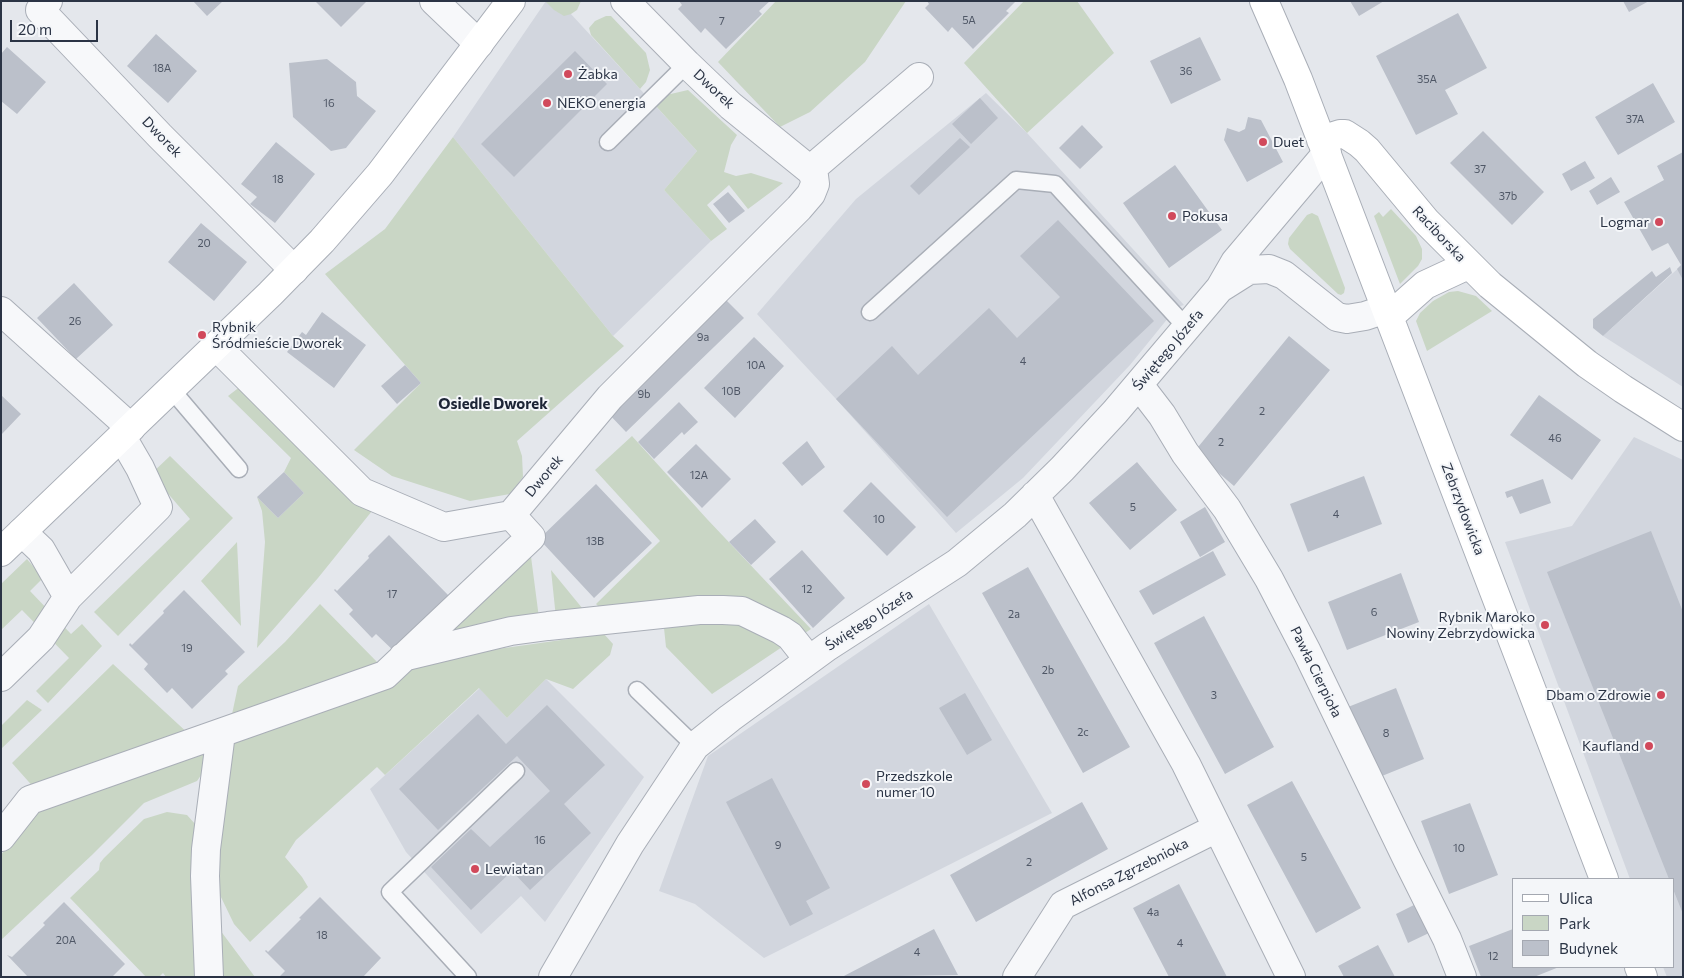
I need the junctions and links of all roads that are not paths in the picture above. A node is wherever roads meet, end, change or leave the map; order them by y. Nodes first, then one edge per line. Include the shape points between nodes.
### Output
1 (48, 1) edge
2 (434, 1) edge
3 (511, 1) edge
4 (625, 1) edge
5 (1264, 1) edge
6 (479, 44) junction
7 (686, 64) junction
8 (919, 78) dead end
9 (608, 142) dead end
10 (1324, 146) junction
11 (810, 170) junction
12 (1468, 265) junction
13 (294, 270) junction
14 (1220, 288) junction
15 (1, 312) edge
16 (870, 312) dead end
17 (1388, 313) junction
18 (1187, 328) junction
19 (216, 346) junction
20 (1139, 385) junction
21 (171, 389) junction
22 (1683, 427) edge
23 (126, 433) junction
24 (239, 469) dead end
25 (1036, 495) junction
26 (511, 515) junction
27 (22, 532) junction
28 (1, 552) edge
29 (68, 597) junction
30 (403, 657) junction
31 (809, 660) junction
32 (1, 677) edge
33 (637, 690) dead end
34 (221, 734) junction
35 (695, 746) junction
36 (516, 771) dead end
37 (1217, 828) junction
38 (1, 837) edge
39 (1604, 878) edge
40 (209, 977) edge
41 (468, 977) edge
42 (553, 977) edge
43 (1017, 977) edge
44 (1291, 977) edge
45 (1462, 977) edge

1 - 13 street, Dworek via 40,10
2 - 6 street
3 - 6 street
4 - 7 street, Dworek
5 - 10 street
6 - 13 street via 376,179
7 - 9 lane
7 - 11 street, Dworek via 731,106
8 - 11 street
10 - 12 street, Raciborska via 1340,134 1359,143
10 - 14 street, Świętego Józefa via 1235,262
10 - 17 street, Zebrzydowicka
11 - 26 street, Dworek via 815,184 811,194 610,396
12 - 17 street via 1425,284
12 - 22 street, Raciborska via 1587,364
13 - 19 street
14 - 17 street, Świętego Józefa via 1249,270 1269,269 1284,275 1340,318
14 - 18 street, Świętego Józefa
15 - 23 street
16 - 18 lane via 1016,180 1055,184
17 - 39 street, Zebrzydowicka
18 - 20 street, Świętego Józefa
19 - 21 street
19 - 26 street via 362,492 444,527
20 - 25 street, Świętego Józefa via 1090,441
20 - 45 street, Pawła Cierpioła via 1227,510 1273,587 1447,939
21 - 23 street
21 - 24 lane
23 - 27 street
23 - 29 street via 158,507
25 - 31 street, Świętego Józefa via 957,562
25 - 37 street via 1174,742
26 - 30 street via 531,537
27 - 28 street
27 - 29 street via 41,550
29 - 32 street via 41,638
30 - 31 street via 520,630 723,610 742,611 781,630
30 - 34 street via 385,674
31 - 35 street, Świętego Józefa
33 - 35 lane
34 - 38 street via 30,800
34 - 40 street via 205,867
35 - 42 street, Świętego Józefa via 630,844
36 - 41 lane via 390,892
37 - 43 street, Alfonsa Zgrzebnioka via 1063,905
37 - 44 street

